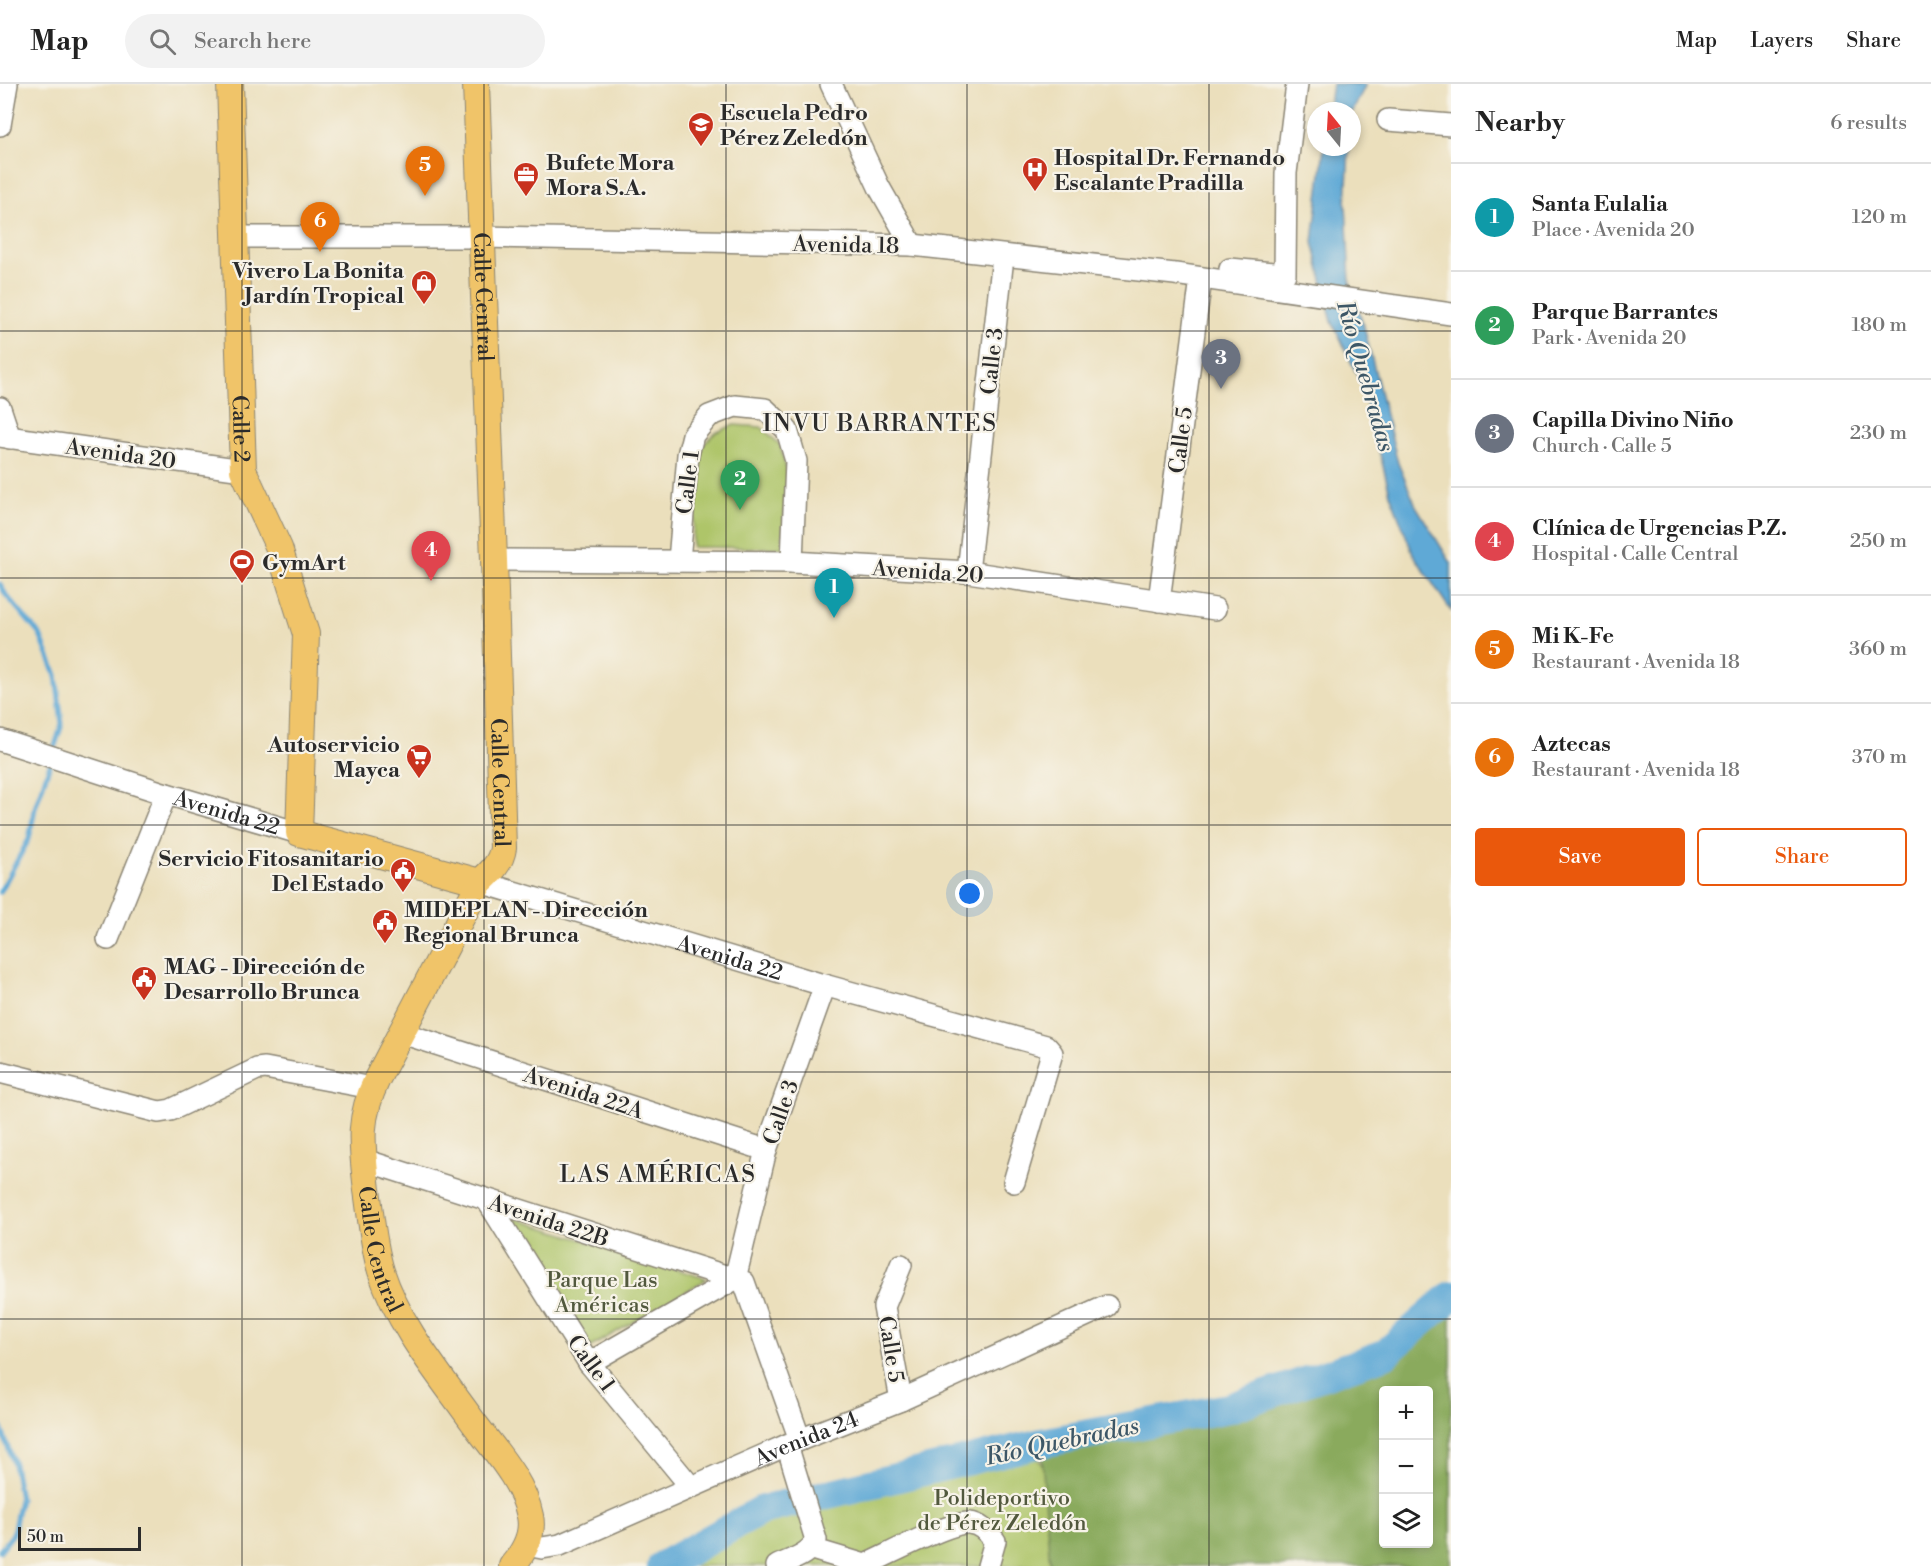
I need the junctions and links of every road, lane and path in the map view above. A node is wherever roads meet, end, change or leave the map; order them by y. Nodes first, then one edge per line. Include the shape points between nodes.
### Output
1 (7, 84) edge
2 (226, 84) edge
3 (476, 84) edge
4 (831, 84) edge
5 (1297, 84) edge
6 (1388, 120) dead end
7 (0, 124) edge
8 (1451, 124) edge
9 (236, 237) junction
10 (483, 237) junction
11 (912, 245) junction
12 (1002, 256) junction
13 (1175, 274) junction
14 (1201, 278) junction
15 (1451, 314) edge
16 (0, 408) edge
17 (5, 437) edge
18 (243, 470) junction
19 (494, 560) junction
20 (679, 561) junction
21 (792, 562) junction
22 (968, 572) junction
23 (1159, 601) junction
24 (1215, 609) dead end
25 (0, 740) edge
26 (166, 794) junction
27 (299, 833) junction
28 (480, 882) junction
29 (108, 939) dead end
30 (825, 985) junction
31 (402, 1033) junction
32 (0, 1072) edge
33 (372, 1088) junction
34 (766, 1150) junction
35 (363, 1160) junction
36 (1014, 1182) dead end
37 (487, 1200) junction
38 (901, 1265) dead end
39 (735, 1279) junction
40 (1107, 1306) dead end
41 (589, 1363) junction
42 (901, 1400) junction
43 (793, 1443) junction
44 (691, 1487) junction
45 (812, 1549) junction
46 (519, 1556) edge
47 (777, 1566) edge
48 (988, 1566) edge

1 - 7 street
2 - 9 main road, Calle 2
3 - 10 main road, Calle Central
4 - 11 street via 879,187
5 - 13 street via 1286,173 1285,274 1198,265 1186,266
6 - 8 street
9 - 10 street, Avenida 18
9 - 18 main road, Calle 2
10 - 11 street, Avenida 18
10 - 19 main road, Calle Central
11 - 12 street, Avenida 18
12 - 13 street, Avenida 18
12 - 22 street, Calle 3
13 - 14 street, Avenida 18
14 - 15 street, Avenida 18
14 - 23 street, Calle 5
16 - 17 street
17 - 18 street, Avenida 20
18 - 27 main road, Calle 2 via 279,548 306,634
19 - 20 street, Avenida 20
19 - 28 main road, Calle Central via 503,848 495,866
20 - 21 street, Avenida 20
20 - 21 street, Calle 1 via 693,435 709,416 735,406 765,409 787,430 796,461
21 - 22 street, Avenida 20
22 - 23 street, Avenida 20
23 - 24 street, Avenida 20
25 - 26 street, Avenida 22
26 - 27 street, Avenida 22
26 - 29 street
27 - 28 main road, Avenida 22
28 - 30 street, Avenida 22
28 - 31 main road, Calle Central
30 - 34 street, Calle 3
30 - 36 street, Avenida 22 via 1050,1048 1052,1053
31 - 33 main road, Calle Central
31 - 34 street, Avenida 22A
32 - 33 street via 159,1112 265,1068
33 - 35 main road, Calle Central via 362,1124
34 - 39 street, Calle 3
35 - 37 street, Avenida 22B
35 - 46 main road, Calle Central via 374,1242 388,1290 428,1358 517,1482 528,1506 531,1526
37 - 39 street, Avenida 22B
37 - 41 street, Calle 1
38 - 42 street, Calle 5 via 884,1307
39 - 41 street
39 - 43 street via 744,1282
40 - 42 street, Avenida 24
41 - 44 street, Calle 1
42 - 43 street, Avenida 24
43 - 44 street, Avenida 24
43 - 45 street via 815,1532
44 - 46 street, Avenida 24 via 560,1545
45 - 47 street
45 - 48 street via 865,1565 946,1528 969,1522 984,1528 995,1541

